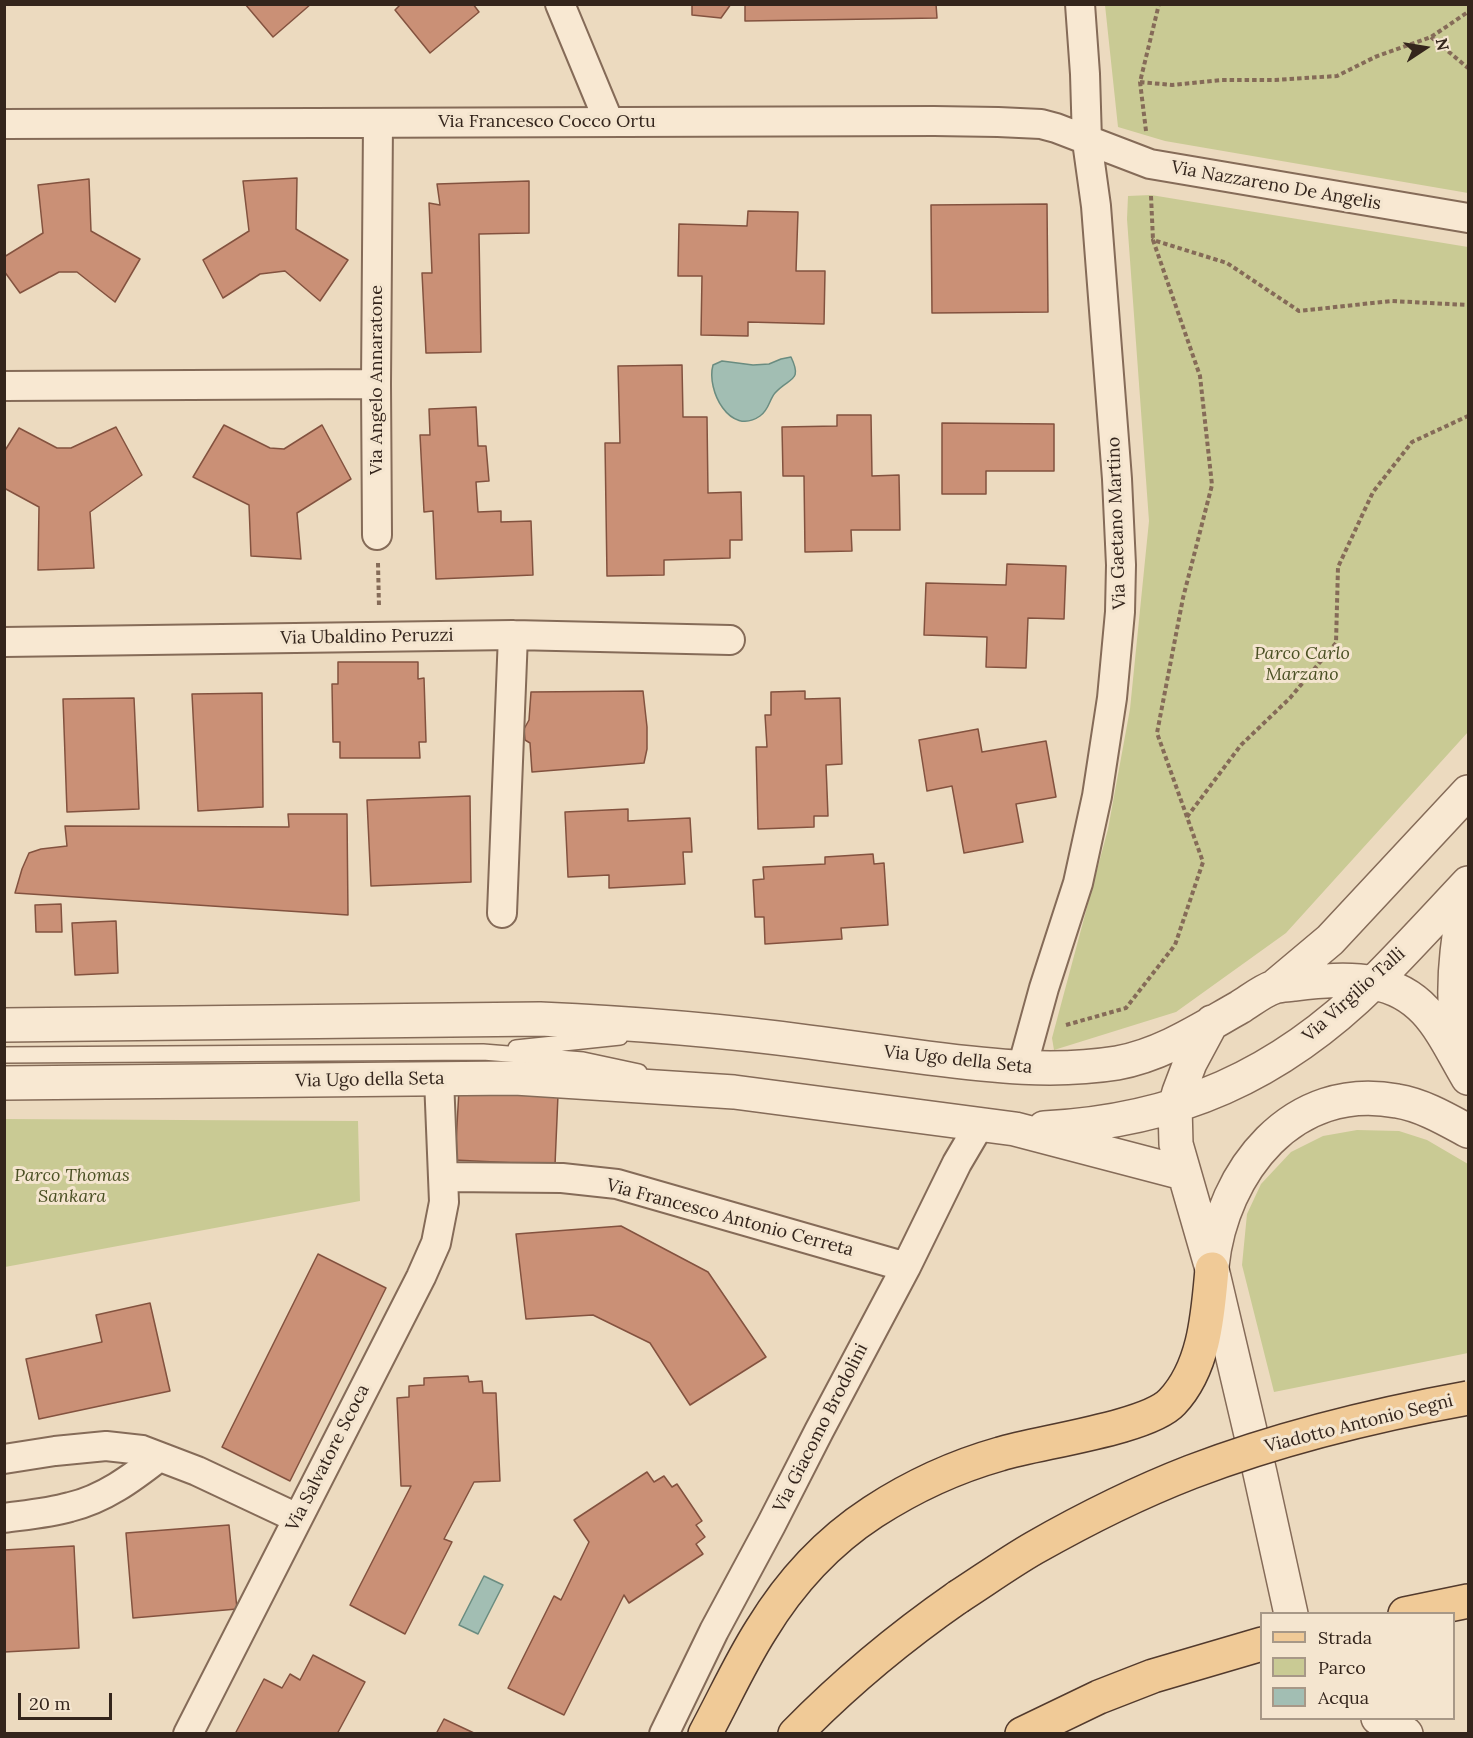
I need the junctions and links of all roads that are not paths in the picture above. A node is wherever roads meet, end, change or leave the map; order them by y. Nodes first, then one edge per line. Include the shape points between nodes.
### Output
1 (560, 4) edge
2 (1080, 4) edge
3 (609, 122) junction
4 (378, 123) junction
5 (4, 124) edge
6 (1087, 141) junction
7 (1468, 218) edge
8 (376, 384) junction
9 (4, 386) edge
10 (377, 535) road end
11 (513, 635) junction
12 (730, 640) dead end
13 (4, 642) edge
14 (1468, 792) edge
15 (1468, 884) edge
16 (502, 913) dead end
17 (1373, 983) junction
18 (1274, 987) junction
19 (1212, 1022) junction
20 (4, 1025) edge
21 (695, 1030) junction
22 (483, 1052) junction
23 (4, 1055) edge
24 (1022, 1068) junction
25 (1468, 1078) edge
26 (439, 1079) junction
27 (4, 1083) edge
28 (734, 1092) junction
29 (1175, 1106) junction
30 (980, 1124) junction
31 (1015, 1129) junction
32 (1468, 1131) edge
33 (1183, 1173) junction
34 (444, 1177) junction
35 (906, 1267) junction
36 (1212, 1269) junction
37 (1468, 1398) edge
38 (159, 1457) junction
39 (4, 1460) edge
40 (4, 1518) edge
41 (297, 1518) junction
42 (1468, 1600) edge
43 (1291, 1612) edge
44 (1414, 1612) edge
45 (1260, 1645) edge
46 (1380, 1720) edge
47 (188, 1734) edge
48 (664, 1734) edge
49 (705, 1734) edge
50 (795, 1734) edge
51 (1022, 1734) edge
52 (1406, 1734) edge

1 - 3 street
2 - 6 street, Via Gaetano Martino
3 - 4 street, Via Francesco Cocco Ortu
3 - 6 street, Via Francesco Cocco Ortu via 998,122 1041,124
4 - 5 street, Via Francesco Cocco Ortu
4 - 8 street, Via Angelo Annaratone
6 - 7 street, Via Nazzareno De Angelis via 1150,164
6 - 24 street, Via Gaetano Martino via 1096,206 1116,467 1120,612 1097,796 1077,882
8 - 9 street
8 - 10 street, Via Angelo Annaratone
11 - 12 street, Via Ubaldino Peruzzi
11 - 13 street, Via Ubaldino Peruzzi
11 - 16 street
14 - 18 street via 1330,940
15 - 17 street, Via Virgilio Talli
15 - 25 street via 1454,990 1460,1051
17 - 18 street via 1332,981
17 - 25 street via 1402,992 1425,1009 1438,1024
17 - 29 street, Via Virgilio Talli via 1322,1028 1270,1064 1222,1089
18 - 19 street, Via Ugo della Seta
19 - 24 street, Via Ugo della Seta via 1170,1046 1130,1060 1057,1069
19 - 29 street via 1190,1063
20 - 21 street, Via Ugo della Seta via 519,1018
21 - 22 lane, Via Ugo della Seta
21 - 24 street, Via Ugo della Seta
22 - 23 lane, Via Ugo della Seta
22 - 28 lane, Via Ugo della Seta via 583,1060
26 - 27 street, Via Ugo della Seta
26 - 28 street, Via Ugo della Seta via 515,1078
26 - 34 street, Via Salvatore Scoca
28 - 30 street, Via Ugo della Seta
29 - 31 street, Via Virgilio Talli via 1095,1124
29 - 33 street via 1176,1144
30 - 31 street, Via Ugo della Seta
30 - 35 street, Via Giacomo Brodolini
31 - 33 street
32 - 36 street via 1413,1105 1386,1099 1339,1102 1297,1119 1276,1133 1242,1174 1219,1230
33 - 36 street
34 - 35 street, Via Francesco Antonio Cerreta via 562,1178 617,1184
34 - 41 street, Via Salvatore Scoca via 444,1202 436,1243
35 - 48 street, Via Giacomo Brodolini
36 - 43 street
36 - 49 main road via 1199,1352 1184,1385 1167,1407 1122,1425 1001,1453 959,1468 906,1491 854,1525 803,1573 772,1612
37 - 50 main road, Viadotto Antonio Segni, bridge via 1335,1426 1239,1455 1191,1472 1067,1530 929,1617 872,1662
38 - 39 street via 142,1450 106,1446
38 - 40 street via 101,1497 71,1507
38 - 41 street
41 - 47 street, Via Salvatore Scoca
42 - 44 main road
45 - 51 main road via 1153,1676
46 - 52 street

